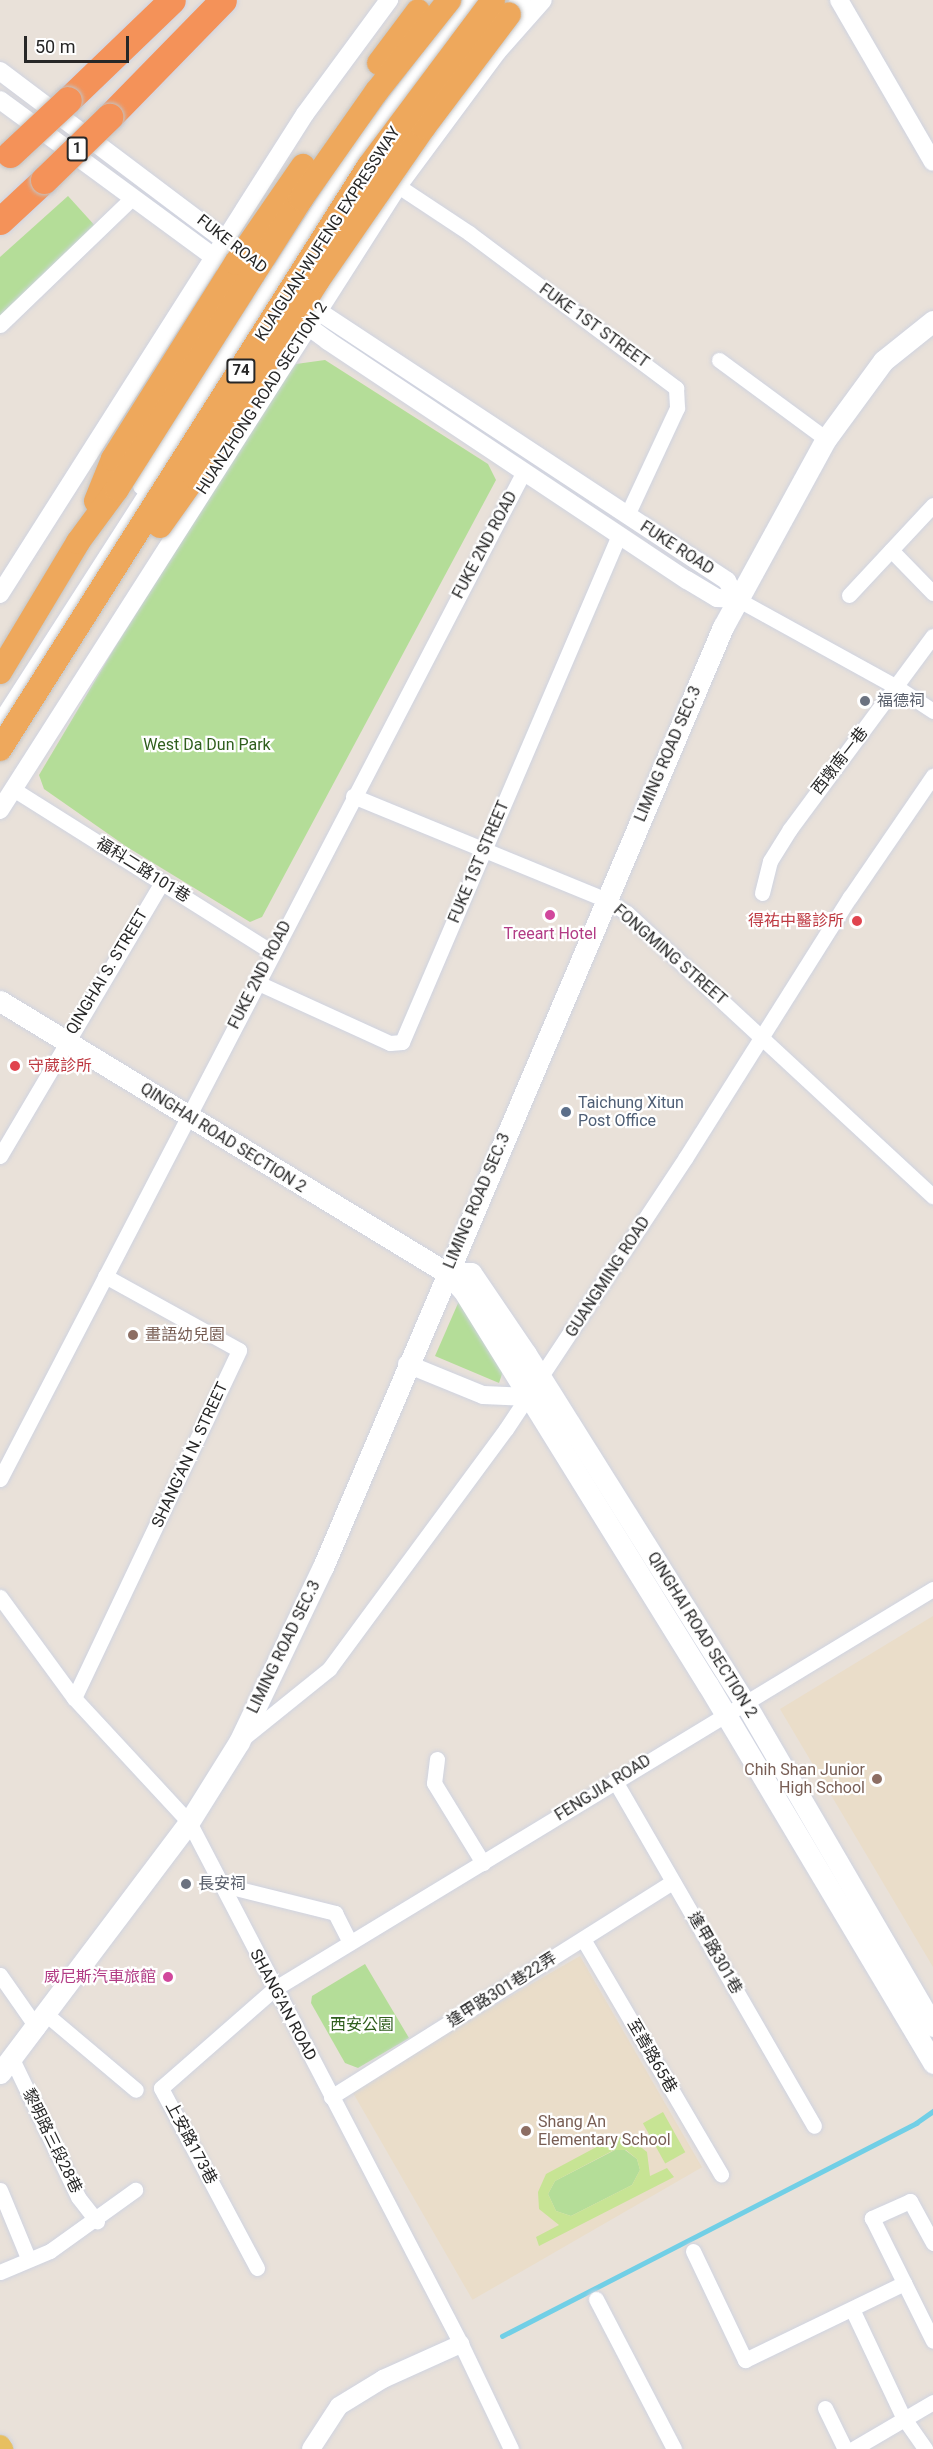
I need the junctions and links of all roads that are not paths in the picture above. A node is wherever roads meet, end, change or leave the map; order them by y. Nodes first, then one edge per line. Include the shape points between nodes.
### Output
1 (172, 0) edge
2 (224, 0) edge
3 (389, 0) edge
4 (448, 0) edge
5 (474, 0) edge
6 (543, 0) edge
7 (839, 0) edge
8 (504, 4) edge
9 (422, 5) edge
10 (0, 71) edge
11 (0, 100) edge
12 (5, 158) edge
13 (933, 162) edge
14 (398, 186) junction
15 (132, 198) junction
16 (0, 221) edge
17 (227, 239) junction
18 (216, 258) junction
19 (281, 281) junction
20 (270, 299) junction
21 (318, 311) junction
22 (933, 321) edge
23 (0, 325) edge
24 (307, 327) junction
25 (719, 360) dead end
26 (826, 439) junction
27 (523, 473) junction
28 (933, 505) edge
29 (627, 515) junction
30 (620, 535) junction
31 (78, 542) junction
32 (891, 550) junction
33 (933, 593) edge
34 (0, 594) edge
35 (849, 595) dead end
36 (737, 599) junction
37 (933, 636) edge
38 (0, 672) edge
39 (898, 688) junction
40 (0, 706) edge
41 (933, 711) edge
42 (0, 724) edge
43 (0, 749) edge
44 (933, 776) edge
45 (13, 789) junction
46 (353, 796) junction
47 (0, 810) edge
48 (484, 849) junction
49 (162, 882) junction
50 (762, 893) dead end
51 (606, 900) junction
52 (272, 952) junction
53 (256, 982) junction
54 (0, 1001) edge
55 (761, 1037) junction
56 (65, 1041) junction
57 (187, 1117) junction
58 (0, 1156) edge
59 (933, 1196) edge
60 (447, 1273) junction
61 (105, 1276) junction
62 (406, 1365) junction
63 (542, 1379) junction
64 (529, 1397) junction
65 (0, 1479) edge
66 (933, 1589) edge
67 (0, 1597) edge
68 (74, 1698) junction
69 (744, 1701) junction
70 (726, 1713) junction
71 (239, 1742) junction
72 (437, 1759) dead end
73 (615, 1781) junction
74 (189, 1822) junction
75 (483, 1863) junction
76 (673, 1882) junction
77 (219, 1884) junction
78 (583, 1939) junction
79 (350, 1942) junction
80 (0, 1976) edge
81 (274, 1989) junction
82 (42, 2021) junction
83 (933, 2026) edge
84 (933, 2062) edge
85 (6, 2066) edge
86 (136, 2090) dead end
87 (331, 2097) junction
88 (814, 2126) dead end
89 (721, 2174) dead end
90 (0, 2190) edge
91 (135, 2190) dead end
92 (97, 2221) junction
93 (933, 2243) edge
94 (693, 2251) dead end
95 (28, 2258) junction
96 (257, 2268) dead end
97 (0, 2272) edge
98 (904, 2283) junction
99 (596, 2299) dead end
100 (852, 2309) junction
101 (933, 2341) edge
102 (461, 2344) junction
103 (933, 2402) edge
104 (825, 2408) dead end
105 (903, 2417) junction
106 (311, 2449) edge
107 (511, 2449) edge
108 (674, 2449) edge
109 (845, 2449) edge
110 (853, 2449) edge
111 (925, 2449) edge

1 - 12 highway, bridge
2 - 16 highway, 1, bridge
3 - 17 street via 305,114
4 - 31 highway, 74, bridge via 307,190 117,489
5 - 19 street via 354,158
6 - 14 street, HUANZHONG ROAD SECTION 2 via 496,52
7 - 13 street
8 - 19 street via 363,168
8 - 43 highway, 74, bridge via 325,271 195,477 59,656
9 - 31 highway, 74, bridge via 236,263 113,459
10 - 17 street, FUKE ROAD
11 - 15 street, FUKE ROAD
14 - 21 street, HUANZHONG ROAD SECTION 2
14 - 29 street, FUKE 1ST STREET via 469,233 676,388 676,408
15 - 18 street, FUKE ROAD
15 - 23 street
17 - 18 street
17 - 19 street, FUKE ROAD
18 - 20 street, FUKE ROAD
18 - 34 street
19 - 20 street
19 - 21 street, FUKE ROAD
20 - 24 street, FUKE ROAD
20 - 40 street
20 - 42 street
21 - 24 street, HUANZHONG ROAD SECTION 2
21 - 29 street, FUKE ROAD
22 - 26 main road, LIMING ROAD SEC.3 via 883,361
24 - 27 street, FUKE ROAD
24 - 45 street, HUANZHONG ROAD SECTION 2
25 - 26 street
26 - 36 main road, LIMING ROAD SEC.3
27 - 30 street, FUKE ROAD
27 - 46 street, FUKE 2ND ROAD
28 - 32 street
29 - 36 street, FUKE ROAD via 727,581
30 - 36 street, FUKE ROAD via 717,598
30 - 48 street, FUKE 1ST STREET
31 - 38 highway, 74, bridge
32 - 33 street
32 - 35 street
36 - 39 street
36 - 51 main road, LIMING ROAD SEC.3
37 - 39 street, 西墩南一巷
39 - 41 street
39 - 50 street, 西墩南一巷 via 790,829 770,861
44 - 55 street, GUANGMING ROAD
45 - 47 street, HUANZHONG ROAD SECTION 2
45 - 49 street, 福科二路101巷
46 - 48 street, FONGMING STREET
46 - 52 street, FUKE 2ND ROAD
48 - 51 street, FONGMING STREET
48 - 53 street, FUKE 1ST STREET via 402,1042 390,1043
49 - 52 street, 福科二路101巷
49 - 56 street, QINGHAI S. STREET
51 - 55 street, FONGMING STREET via 627,913
51 - 60 main road, LIMING ROAD SEC.3
52 - 53 street, FUKE 2ND ROAD
53 - 57 street, FUKE 2ND ROAD
54 - 56 main road, QINGHAI ROAD SECTION 2
55 - 59 street, FONGMING STREET
55 - 63 street, GUANGMING ROAD
56 - 57 main road, QINGHAI ROAD SECTION 2
56 - 58 street, QINGHAI S. STREET
57 - 60 main road, QINGHAI ROAD SECTION 2
57 - 61 street, FUKE 2ND ROAD
60 - 62 main road, LIMING ROAD SEC.3
60 - 63 main road, QINGHAI ROAD SECTION 2 via 471,1273
60 - 64 main road, QINGHAI ROAD SECTION 2 via 470,1300
61 - 65 street, FUKE 2ND ROAD
61 - 68 street, SHANG’AN N. STREET via 239,1350
62 - 64 street via 483,1395
62 - 71 main road, LIMING ROAD SEC.3 via 323,1567
63 - 64 street, GUANGMING ROAD
63 - 69 main road, QINGHAI ROAD SECTION 2
64 - 70 main road, QINGHAI ROAD SECTION 2
64 - 71 street, GUANGMING ROAD via 329,1669
66 - 69 street, FENGJIA ROAD
67 - 68 street, SHANG’AN ROAD
68 - 74 street, SHANG’AN ROAD
69 - 70 street, FENGJIA ROAD
69 - 83 main road, QINGHAI ROAD SECTION 2
70 - 73 street, FENGJIA ROAD
70 - 84 main road, QINGHAI ROAD SECTION 2
71 - 74 main road, LIMING ROAD SEC.3
72 - 75 street via 434,1784
73 - 75 street, FENGJIA ROAD
73 - 76 street, 逢甲路301巷
74 - 77 street, SHANG’AN ROAD
74 - 82 main road, LIMING ROAD SEC.3
75 - 79 street, FENGJIA ROAD
76 - 78 street, 逢甲路301巷22弄
76 - 88 street, 逢甲路301巷
77 - 79 street via 334,1913
77 - 81 street, SHANG’AN ROAD
78 - 87 street, 逢甲路301巷22弄
78 - 89 street, 至善路65巷
79 - 81 street, FENGJIA ROAD
80 - 82 street
81 - 87 street, SHANG’AN ROAD
81 - 96 street, 上安路173巷 via 161,2088
82 - 85 main road, LIMING ROAD SEC.3
82 - 86 street
85 - 92 street, 黎明路三段28巷 via 78,2197
87 - 102 street, SHANG’AN ROAD
90 - 95 street
91 - 92 street
92 - 95 street via 51,2251
93 - 98 street via 910,2201 872,2218
94 - 100 street via 745,2360
95 - 97 street
98 - 100 street
98 - 101 street
99 - 108 street
100 - 105 street
102 - 106 street via 383,2379 339,2406
102 - 107 street, SHANG’AN ROAD
103 - 105 street
104 - 109 street
105 - 110 street
105 - 111 street

